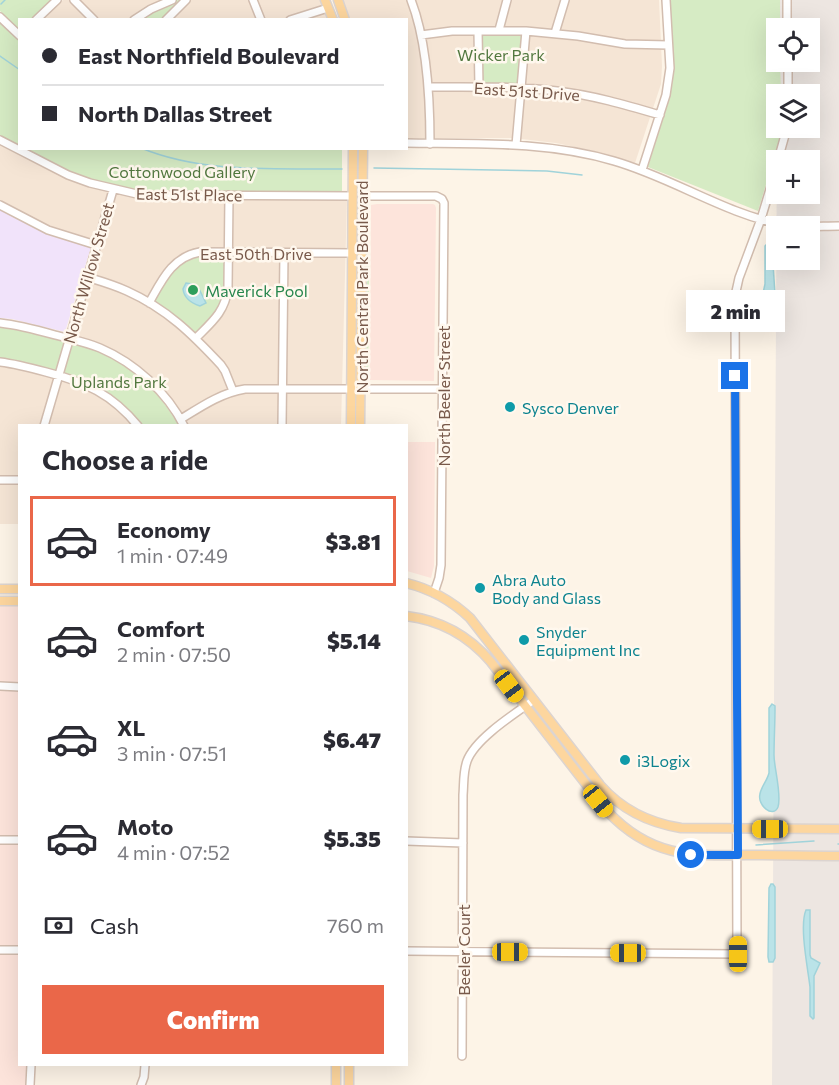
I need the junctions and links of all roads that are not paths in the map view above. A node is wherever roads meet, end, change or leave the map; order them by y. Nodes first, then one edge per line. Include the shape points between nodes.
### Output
1 (57, 0) edge
2 (74, 0) edge
3 (172, 0) edge
4 (186, 0) edge
5 (253, 0) edge
6 (411, 0) edge
7 (507, 0) edge
8 (565, 0) edge
9 (666, 0) edge
10 (787, 0) edge
11 (341, 1) edge
12 (327, 4) edge
13 (0, 16) edge
14 (38, 18) edge
15 (92, 18) edge
16 (137, 18) edge
17 (168, 18) edge
18 (260, 18) edge
19 (295, 18) edge
20 (345, 18) edge
21 (787, 18) edge
22 (498, 30) junction
23 (478, 31) junction
24 (526, 31) junction
25 (555, 33) junction
26 (18, 35) edge
27 (421, 35) junction
28 (668, 45) junction
29 (428, 87) junction
30 (478, 87) junction
31 (521, 88) junction
32 (660, 115) junction
33 (1, 143) edge
34 (408, 143) edge
35 (430, 144) junction
36 (516, 145) junction
37 (352, 150) edge
38 (363, 150) edge
39 (642, 170) junction
40 (113, 190) junction
41 (229, 195) junction
42 (357, 196) junction
43 (442, 199) joint
44 (766, 202) edge
45 (0, 206) edge
46 (761, 219) junction
47 (839, 226) edge
48 (96, 245) junction
49 (228, 252) junction
50 (284, 253) junction
51 (352, 253) junction
52 (87, 277) junction
53 (149, 303) junction
54 (0, 324) edge
55 (69, 338) junction
56 (196, 338) junction
57 (0, 362) edge
58 (59, 375) junction
59 (283, 388) junction
60 (356, 388) junction
61 (443, 389) junction
62 (232, 391) junction
63 (182, 422) edge
64 (45, 424) edge
65 (136, 424) edge
66 (282, 424) edge
67 (351, 424) edge
68 (360, 424) edge
69 (0, 480) edge
70 (18, 480) edge
71 (408, 584) edge
72 (0, 590) edge
73 (18, 590) edge
74 (434, 593) junction
75 (0, 601) edge
76 (18, 601) edge
77 (408, 616) edge
78 (0, 686) edge
79 (18, 687) edge
80 (534, 700) junction
81 (525, 706) junction
82 (738, 825) junction
83 (839, 829) edge
84 (0, 840) edge
85 (18, 840) edge
86 (408, 841) edge
87 (463, 843) junction
88 (738, 855) junction
89 (839, 856) edge
90 (0, 950) edge
91 (18, 950) edge
92 (408, 951) edge
93 (463, 952) junction
94 (462, 1056) dead end
95 (31, 1066) edge
96 (144, 1066) edge
97 (336, 1066) edge
98 (350, 1066) edge
99 (30, 1085) edge
100 (141, 1085) edge
101 (336, 1085) edge
102 (349, 1085) edge

1 - 14 street
2 - 15 street
3 - 16 street
4 - 17 street
5 - 18 street
6 - 27 street
7 - 22 street
8 - 25 street
9 - 28 street
10 - 21 street
11 - 20 main road
12 - 19 street
13 - 26 street
22 - 23 street
22 - 24 street
23 - 27 street
23 - 30 street
24 - 25 street
24 - 31 street
25 - 28 street via 625,44
27 - 29 street
28 - 32 street via 670,68
29 - 30 street, East 51st Drive
29 - 35 street
30 - 31 street, East 51st Drive
31 - 32 street, East 51st Drive via 588,96
31 - 36 street
32 - 39 street
33 - 40 street, East 51st Place via 68,175
34 - 35 street
35 - 36 street
36 - 39 street via 579,152
37 - 42 main road, North Central Park Boulevard
38 - 42 main road, North Central Park Boulevard
39 - 46 street
40 - 41 street, East 51st Place via 141,195
40 - 48 street, North Willow Street
41 - 42 street, East 51st Place
41 - 49 street
42 - 43 street, East 51st Place
42 - 51 main road, North Central Park Boulevard
42 - 60 main road, North Central Park Boulevard
43 - 61 street, North Beeler Street
44 - 46 street
45 - 48 street via 48,230
46 - 47 street via 789,226
46 - 82 street via 739,278 735,302
48 - 52 street, North Willow Street
49 - 50 street, East 50th Drive
49 - 53 street, East 50th Drive via 200,252 179,260
49 - 56 street via 228,288 223,309
50 - 51 street, East 50th Drive
50 - 59 street
51 - 60 main road, North Central Park Boulevard
52 - 53 street
52 - 55 street, North Willow Street
53 - 56 street
54 - 55 street
55 - 58 street, North Willow Street
55 - 63 street via 115,355 147,378
56 - 62 street via 221,365
57 - 58 street
58 - 64 street, North Willow Street
58 - 65 street via 104,394
59 - 60 street
59 - 62 street
59 - 66 street
60 - 61 street
60 - 67 main road, North Central Park Boulevard
60 - 68 main road, North Central Park Boulevard
61 - 74 street, North Beeler Street via 441,565
62 - 63 street via 209,401
69 - 70 street
71 - 74 main road
72 - 73 main road
74 - 80 main road via 470,618
75 - 76 main road
77 - 81 main road via 439,624 472,643
78 - 79 street
80 - 81 street, Beeler Court
80 - 82 main road via 600,785 626,808 673,827
81 - 87 street, Beeler Court via 479,742 467,760
81 - 88 main road via 607,812 627,830 678,853
82 - 83 main road
82 - 88 street
84 - 85 street
86 - 87 street
87 - 93 street, Beeler Court
88 - 89 main road
88 - 93 street via 738,954
90 - 91 street
92 - 93 street
93 - 94 street, Beeler Court
95 - 99 street
96 - 100 street
97 - 101 main road
98 - 102 main road

